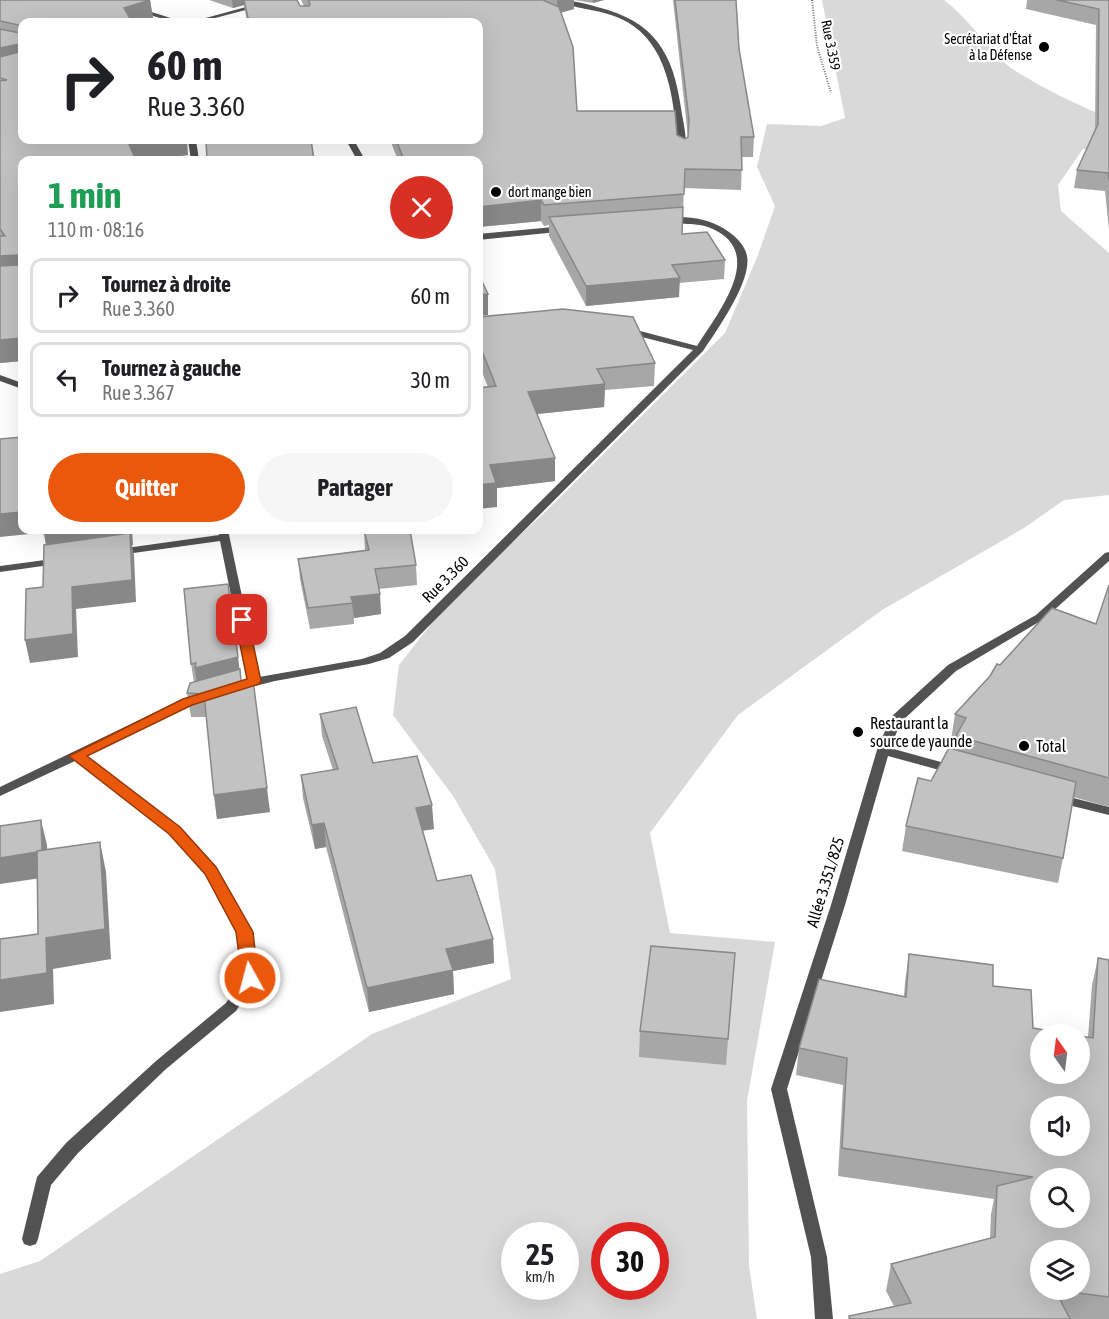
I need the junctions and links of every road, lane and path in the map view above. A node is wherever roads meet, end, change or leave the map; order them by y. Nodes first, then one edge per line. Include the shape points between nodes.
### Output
1 (280, 0) edge
2 (560, 0) edge
3 (812, 0) edge
4 (127, 6) edge
5 (165, 18) edge
6 (210, 18) edge
7 (831, 93) dead end
8 (682, 154) edge
9 (661, 220) edge
10 (569, 228) edge
11 (483, 237) edge
12 (609, 327) edge
13 (700, 349) junction
14 (0, 378) edge
15 (18, 385) edge
16 (218, 534) edge
17 (224, 534) edge
18 (106, 554) edge
19 (1109, 555) edge
20 (71, 559) edge
21 (0, 569) edge
22 (254, 681) junction
23 (232, 688) edge
24 (210, 695) edge
25 (883, 750) junction
26 (76, 756) junction
27 (963, 772) edge
28 (0, 792) edge
29 (1043, 794) edge
30 (1109, 811) edge
31 (30, 1239) dead end
32 (824, 1319) edge

1 - 6 street
2 - 8 street via 637,24 666,59 679,115
3 - 7 path, Rue 3.359 via 818,46
4 - 5 street
9 - 13 street, Rue 3.360 via 697,220 721,228 742,248 743,263 727,304
10 - 11 street
12 - 13 street
13 - 22 street, Rue 3.360 via 409,639 384,656
14 - 15 street
16 - 18 street
17 - 22 street
19 - 25 street, Allée 3.351/825 via 1040,617 952,668 895,720
20 - 21 street
22 - 23 street, Rue 3.360
24 - 26 street
25 - 27 street
25 - 32 street, Allée 3.351/825 via 779,1089 819,1257
26 - 28 street
26 - 31 street via 175,831 211,871 244,932 250,978 231,1007 161,1065 72,1148 43,1182
29 - 30 street

